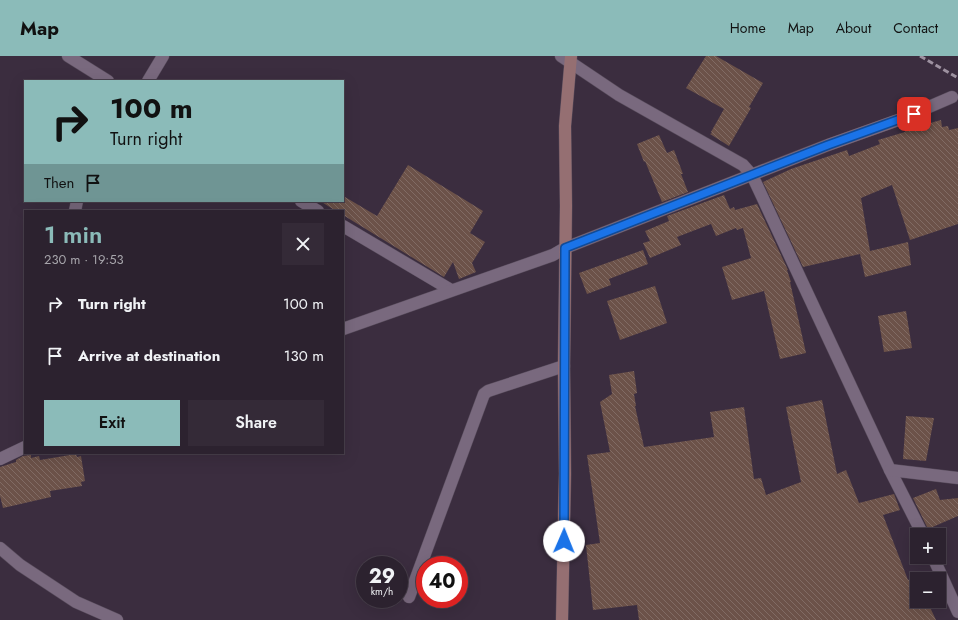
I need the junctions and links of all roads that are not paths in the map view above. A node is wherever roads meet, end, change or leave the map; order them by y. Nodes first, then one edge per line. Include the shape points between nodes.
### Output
1 (68, 56) edge
2 (163, 56) edge
3 (567, 58) edge
4 (106, 80) edge
5 (149, 80) edge
6 (952, 97) dead end
7 (752, 175) junction
8 (303, 202) edge
9 (316, 210) edge
10 (344, 227) edge
11 (565, 248) junction
12 (451, 290) junction
13 (344, 329) edge
14 (564, 366) junction
15 (24, 447) edge
16 (0, 459) edge
17 (890, 470) junction
18 (958, 478) edge
19 (919, 528) edge
20 (0, 548) edge
21 (937, 564) edge
22 (409, 597) dead end
23 (958, 612) edge
24 (117, 620) edge
25 (562, 620) edge

1 - 4 street
2 - 5 street
3 - 7 street via 619,95 743,165
3 - 11 street
6 - 7 street
7 - 11 street
7 - 17 street
8 - 9 street
10 - 12 street
11 - 12 street via 553,255
11 - 14 street
12 - 13 street
14 - 22 street via 484,394
14 - 25 street
15 - 16 street
17 - 18 street
17 - 19 street
20 - 24 street via 20,565 76,602
21 - 23 street

